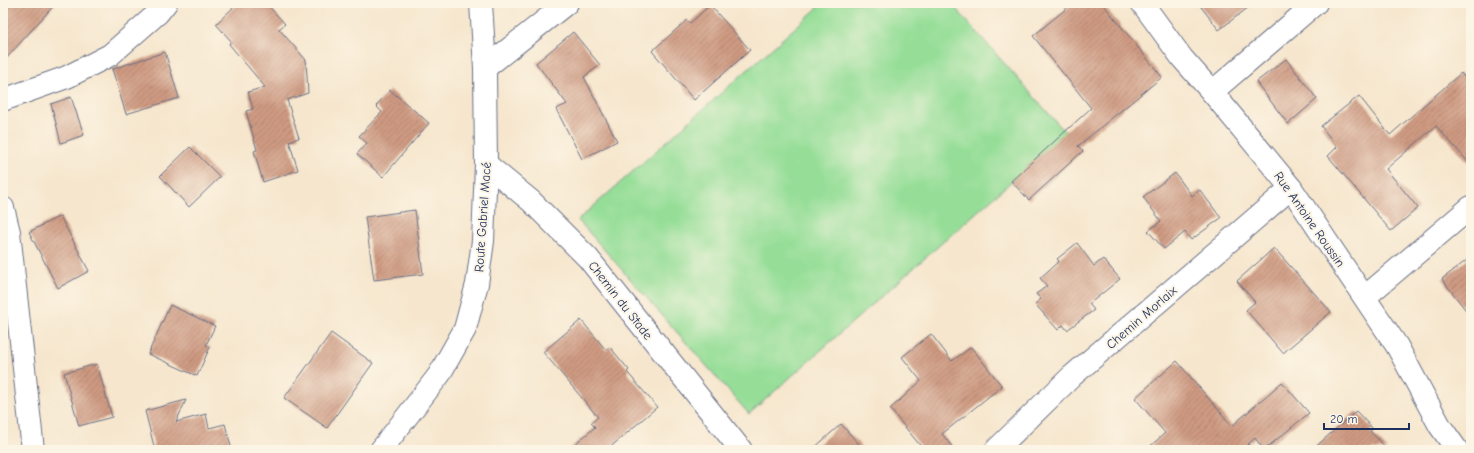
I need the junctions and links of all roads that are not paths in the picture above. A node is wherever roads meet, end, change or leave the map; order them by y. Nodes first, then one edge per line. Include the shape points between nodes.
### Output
1 (166, 3) edge
2 (481, 3) edge
3 (566, 3) edge
4 (1142, 3) edge
5 (1316, 3) edge
6 (484, 68) junction
7 (1212, 92) junction
8 (3, 100) edge
9 (486, 164) junction
10 (1291, 188) junction
11 (1471, 206) edge
12 (3, 208) edge
13 (1365, 297) junction
14 (33, 450) edge
15 (381, 450) edge
16 (741, 450) edge
17 (996, 450) edge
18 (1457, 450) edge

1 - 8 street via 110,56 67,77
2 - 6 street, Route Gabriel Macé
3 - 6 street
4 - 7 street, Rue Antoine Roussin via 1182,58
5 - 7 street
6 - 9 street, Route Gabriel Macé
7 - 10 street, Rue Antoine Roussin
9 - 15 street, Route Gabriel Macé via 483,241 477,284 465,329 439,375
9 - 16 street, Chemin du Stade via 531,201 588,258
10 - 13 street, Rue Antoine Roussin
10 - 17 street, Chemin Morlaix via 1072,376
11 - 13 street
12 - 14 street via 9,232
13 - 18 street, Rue Antoine Roussin via 1397,346 1440,426

